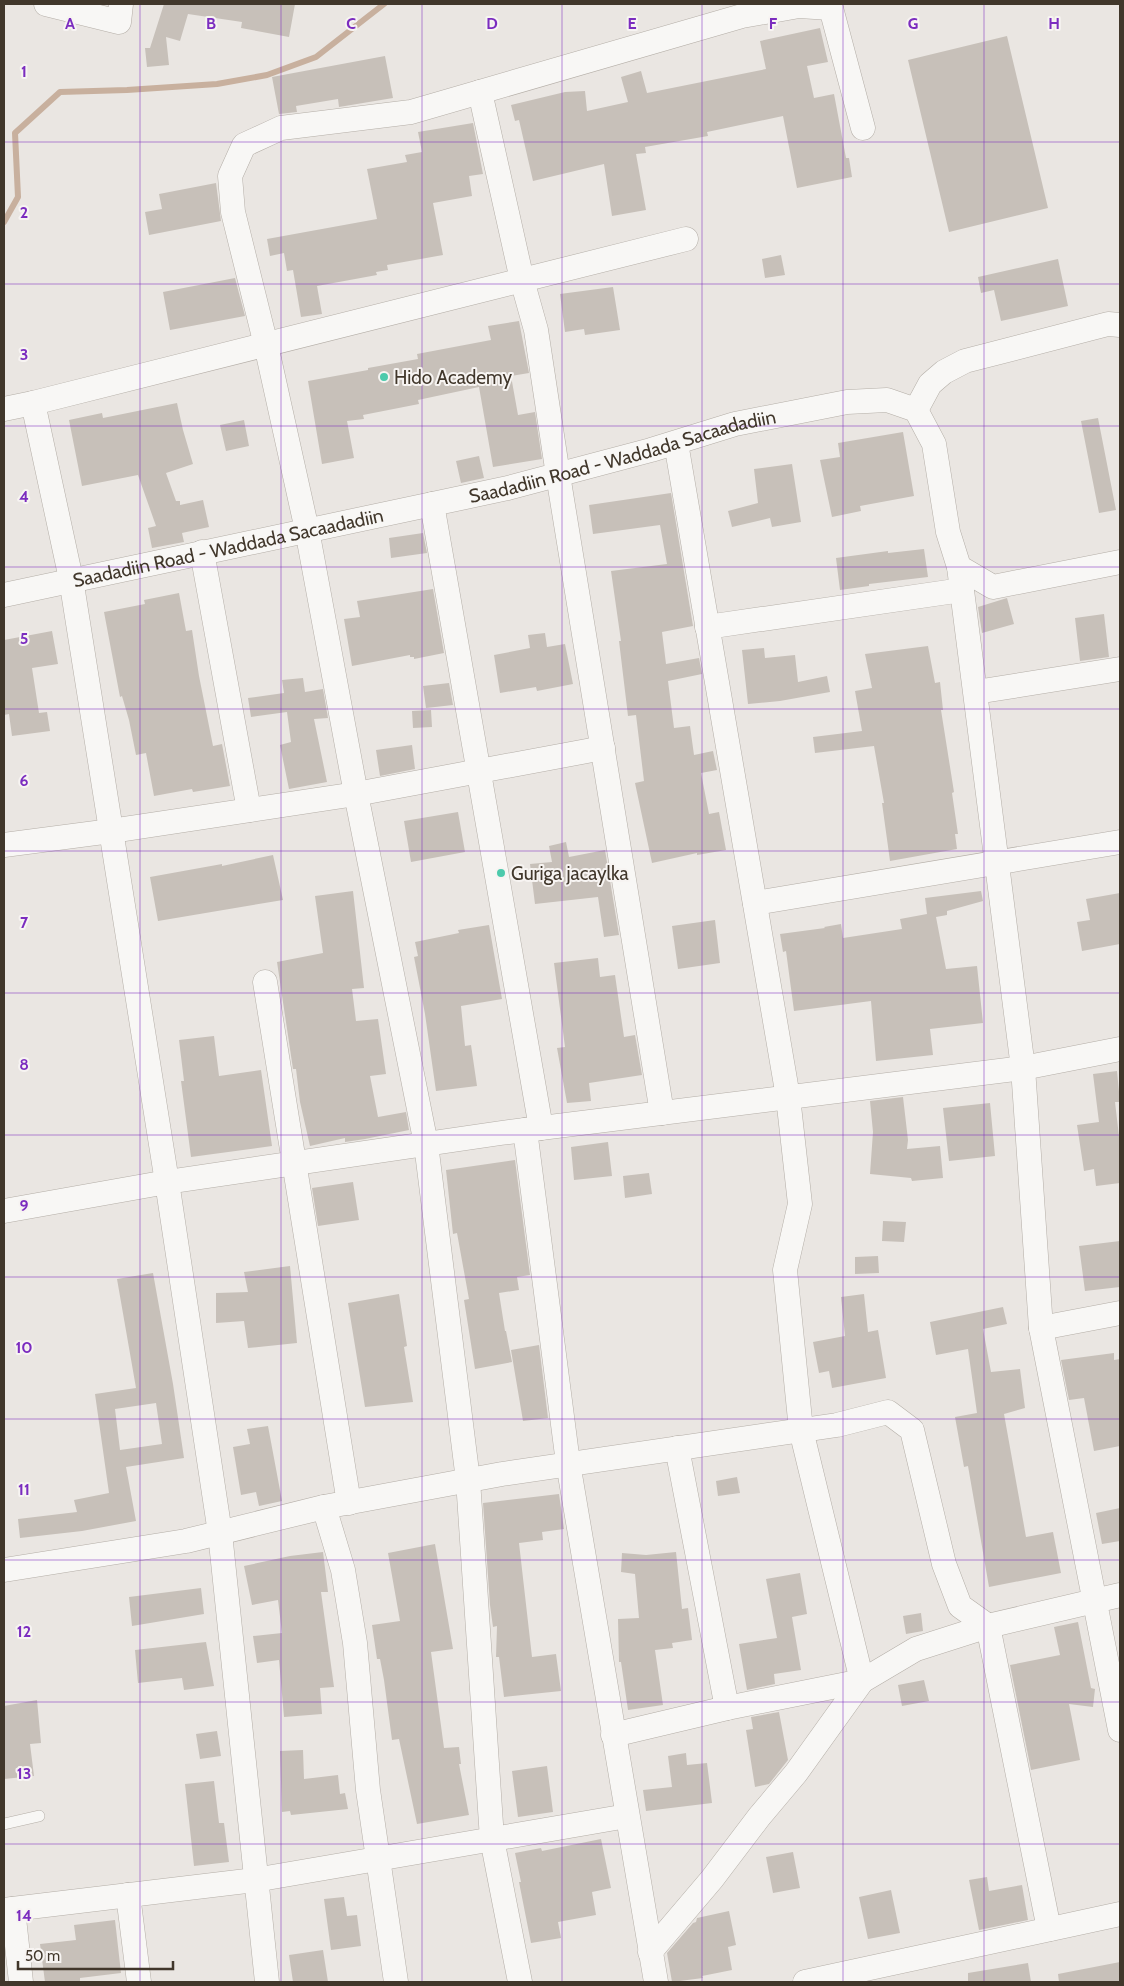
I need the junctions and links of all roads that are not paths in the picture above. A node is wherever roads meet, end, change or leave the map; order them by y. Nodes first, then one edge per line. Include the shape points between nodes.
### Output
1 (46, 4) edge
2 (121, 4) edge
3 (480, 92) junction
4 (863, 128) dead end
5 (686, 238) dead end
6 (522, 280) junction
7 (1120, 325) edge
8 (266, 345) junction
9 (33, 403) junction
10 (4, 409) edge
11 (916, 410) junction
12 (676, 443) junction
13 (558, 475) junction
14 (432, 504) junction
15 (306, 530) junction
16 (202, 552) junction
17 (1120, 562) edge
18 (961, 578) junction
19 (70, 580) junction
20 (4, 594) edge
21 (707, 626) junction
22 (1120, 669) edge
23 (976, 692) junction
24 (603, 748) junction
25 (478, 771) junction
26 (356, 794) junction
27 (250, 810) junction
28 (111, 831) junction
29 (1120, 842) edge
30 (4, 845) edge
31 (997, 863) junction
32 (755, 903) junction
33 (265, 982) dead end
34 (1120, 1048) edge
35 (1023, 1068) junction
36 (788, 1097) junction
37 (662, 1113) junction
38 (533, 1129) junction
39 (426, 1144) junction
40 (295, 1163) junction
41 (167, 1182) junction
42 (4, 1211) edge
43 (1120, 1313) edge
44 (1041, 1328) junction
45 (801, 1430) junction
46 (677, 1448) junction
47 (568, 1463) junction
48 (468, 1480) junction
49 (349, 1503) junction
50 (324, 1507) junction
51 (220, 1533) junction
52 (4, 1570) edge
53 (1120, 1596) edge
54 (1095, 1602) junction
55 (988, 1626) junction
56 (862, 1681) junction
57 (727, 1708) junction
58 (1120, 1730) edge
59 (614, 1735) junction
60 (39, 1816) dead end
61 (627, 1816) junction
62 (4, 1824) edge
63 (492, 1839) junction
64 (379, 1859) junction
65 (255, 1880) junction
66 (128, 1895) junction
67 (8, 1909) edge
68 (1120, 1914) edge
69 (1049, 1929) junction
70 (650, 1952) junction
71 (851, 1977) edge
72 (21, 1982) edge
73 (140, 1982) edge
74 (267, 1982) edge
75 (396, 1982) edge
76 (520, 1982) edge
77 (656, 1982) edge
78 (805, 1982) edge

1 - 2 street via 119,22
3 - 4 street via 742,16 799,6 831,8
3 - 6 street
3 - 8 street via 411,112 281,128 244,145 230,176 232,212
5 - 6 street
6 - 8 street
6 - 13 street via 538,338
7 - 11 street via 1108,324 965,360 930,384
8 - 9 street
8 - 15 street
9 - 10 street
9 - 19 street
11 - 12 street, Saadadiin Road - Waddada Sacaadadiin via 887,400 847,402 735,424
11 - 18 street via 934,444 948,532
12 - 13 street, Saadadiin Road - Waddada Sacaadadiin
12 - 21 street
13 - 14 street, Saadadiin Road - Waddada Sacaadadiin
13 - 24 street
14 - 15 street, Saadadiin Road - Waddada Sacaadadiin
14 - 25 street
15 - 16 street, Saadadiin Road - Waddada Sacaadadiin
15 - 26 street
16 - 19 street, Saadadiin Road - Waddada Sacaadadiin
16 - 27 street
17 - 18 street via 993,588
18 - 21 street
18 - 23 street
19 - 20 street, Saadadiin Road - Waddada Sacaadadiin
19 - 28 street
21 - 32 street
22 - 23 street
23 - 31 street
24 - 25 street
24 - 37 street
25 - 26 street
25 - 38 street
26 - 27 street
26 - 39 street
27 - 28 street
28 - 30 street
28 - 41 street
29 - 31 street
31 - 32 street
31 - 35 street
32 - 36 street
33 - 40 street
34 - 35 street
35 - 36 street
35 - 44 street
36 - 37 street
36 - 45 street via 800,1204 785,1270
37 - 38 street
38 - 39 street
38 - 47 street
39 - 40 street
39 - 48 street
40 - 41 street
40 - 49 street
41 - 42 street
41 - 51 street
43 - 44 street
44 - 54 street
45 - 46 street
45 - 55 street via 888,1412 912,1430 944,1564 960,1606
45 - 56 street
46 - 47 street
46 - 57 street
47 - 48 street
47 - 59 street
48 - 49 street
48 - 63 street
49 - 50 street
50 - 51 street
50 - 64 street via 343,1570
51 - 52 street
51 - 65 street
53 - 54 street
54 - 55 street
54 - 58 street
55 - 56 street via 916,1649
55 - 69 street
56 - 57 street
56 - 70 street via 796,1773
57 - 59 street
59 - 61 street
60 - 62 lane
61 - 63 street
61 - 70 street
63 - 64 street
63 - 76 street
64 - 65 street
64 - 75 street
65 - 66 street
65 - 74 street
66 - 67 street
66 - 73 street
67 - 72 street
68 - 69 street
69 - 71 street
70 - 77 street
71 - 78 street

